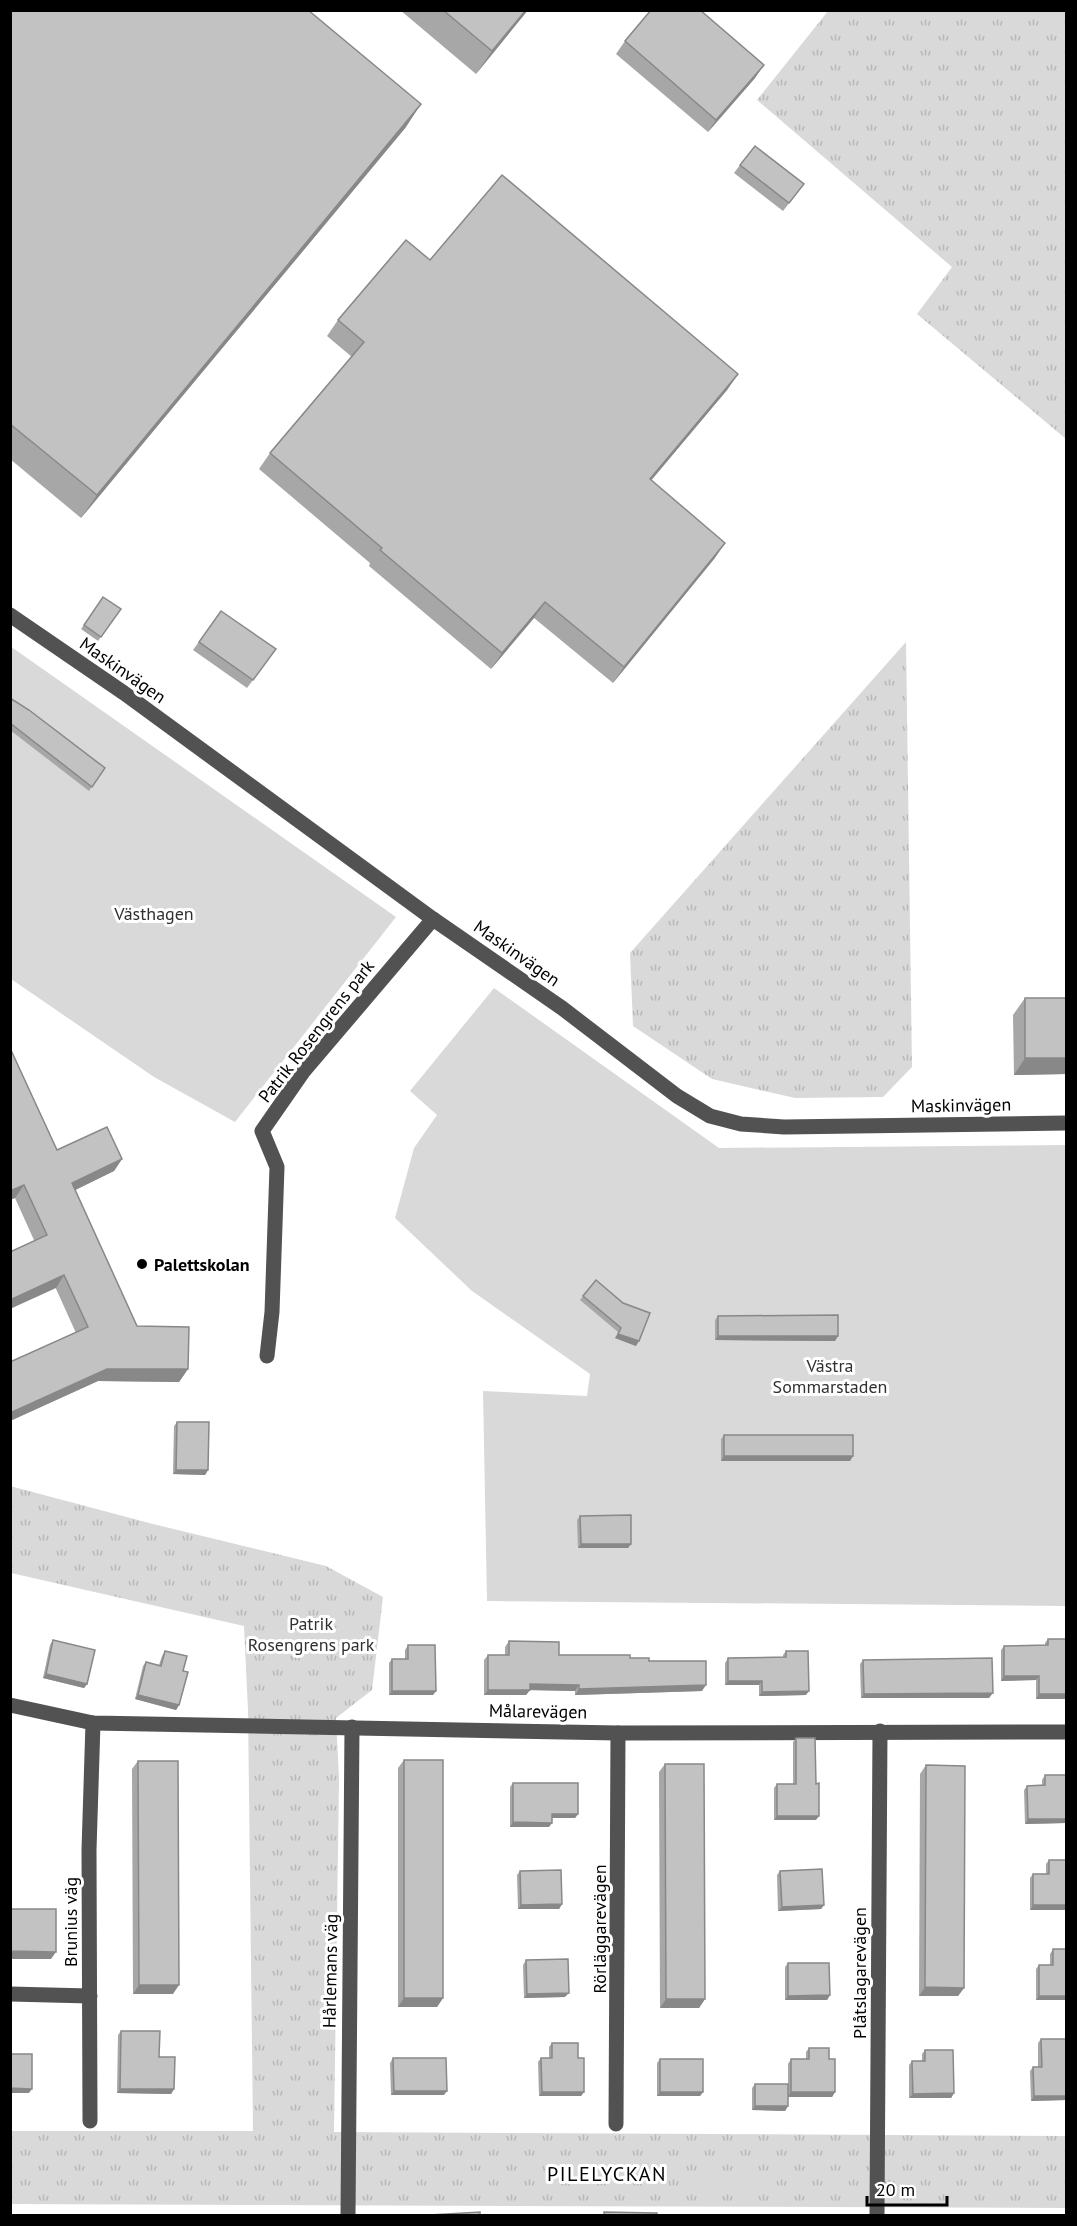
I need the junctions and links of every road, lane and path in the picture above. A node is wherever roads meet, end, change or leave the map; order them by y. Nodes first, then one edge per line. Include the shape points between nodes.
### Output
1 (10, 615) edge
2 (433, 919) junction
3 (1066, 1124) edge
4 (267, 1356) dead end
5 (10, 1705) edge
6 (93, 1723) junction
7 (352, 1727) junction
8 (880, 1731) junction
9 (1066, 1732) edge
10 (618, 1733) junction
11 (10, 1994) edge
12 (90, 1996) junction
13 (90, 2121) dead end
14 (616, 2124) dead end
15 (348, 2216) edge
16 (877, 2216) edge

1 - 2 street, Maskinvägen via 124,693
2 - 3 street, Maskinvägen via 710,1116 741,1124 784,1127
2 - 4 street, Patrik Rosengrens park via 318,1054 262,1131 278,1167
5 - 6 street, Målarevägen
6 - 7 street, Målarevägen
6 - 12 street, Brunius väg
7 - 10 street, Målarevägen
7 - 15 street, Hårlemans väg
8 - 9 street, Målarevägen
8 - 10 street, Målarevägen
8 - 16 street, Plåtslagarevägen
10 - 14 street, Rörläggarevägen
11 - 12 street
12 - 13 street, Brunius väg

